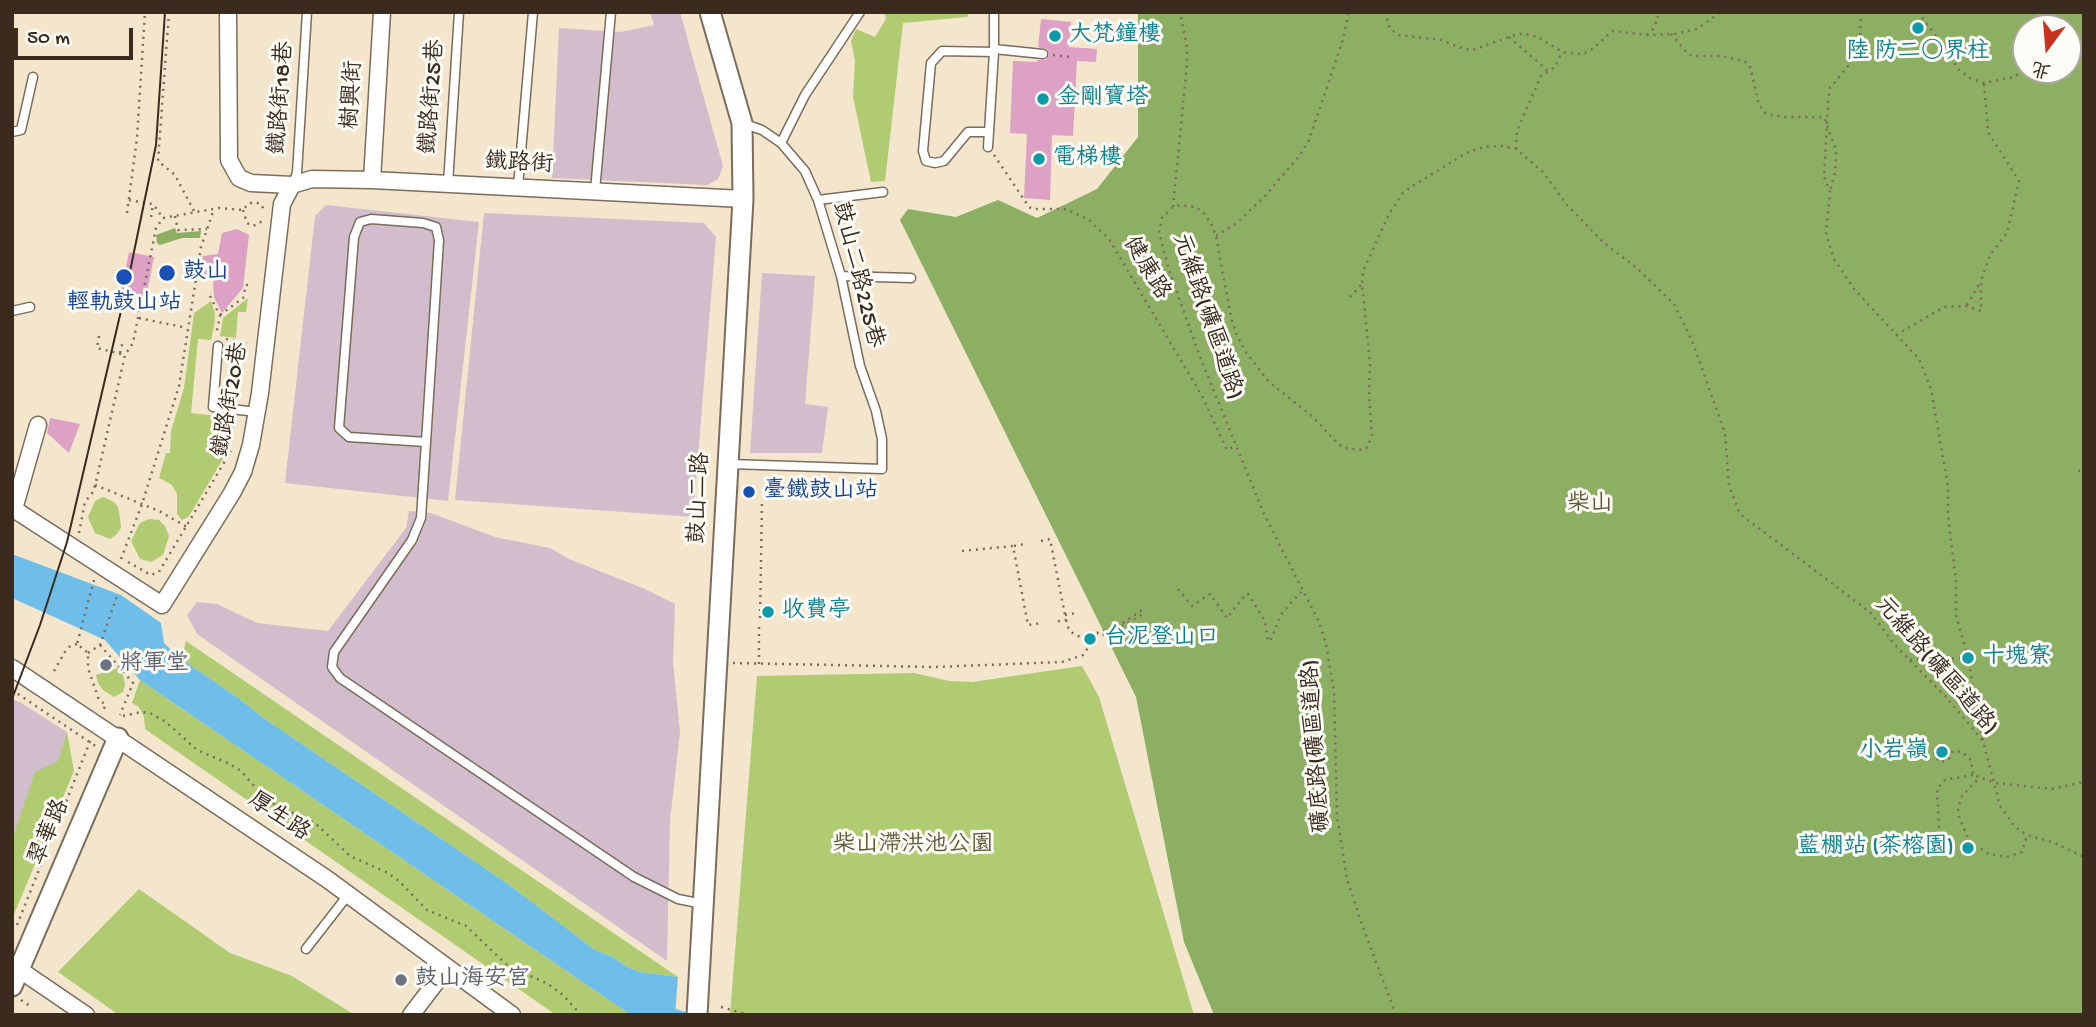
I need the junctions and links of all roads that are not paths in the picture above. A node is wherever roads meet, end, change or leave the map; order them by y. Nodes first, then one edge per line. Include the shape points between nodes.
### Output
1 (228, 12) edge
2 (307, 12) edge
3 (382, 12) edge
4 (459, 12) edge
5 (533, 12) edge
6 (611, 12) edge
7 (709, 12) edge
8 (860, 12) edge
9 (994, 17) edge
10 (994, 51) junction
11 (1043, 54) road end
12 (33, 77) dead end
13 (742, 123) junction
14 (12, 132) edge
15 (989, 132) junction
16 (781, 143) junction
17 (988, 146) road end
18 (372, 180) junction
19 (448, 184) junction
20 (292, 185) junction
21 (519, 187) junction
22 (595, 191) junction
23 (883, 192) dead end
24 (743, 199) junction
25 (818, 200) junction
26 (841, 276) junction
27 (911, 278) dead end
28 (30, 307) dead end
29 (12, 311) edge
30 (218, 346) dead end
31 (257, 412) junction
32 (38, 425) dead end
33 (426, 442) junction
34 (727, 464) junction
35 (18, 474) edge
36 (13, 508) edge
37 (12, 668) edge
38 (118, 738) junction
39 (348, 895) junction
40 (703, 904) junction
41 (306, 949) dead end
42 (447, 968) junction
43 (16, 978) edge
44 (86, 1015) edge
45 (411, 1015) edge
46 (512, 1015) edge
47 (697, 1015) edge

1 - 20 street, 鐵路街 via 229,160 239,178 251,183
2 - 20 lane, 鐵路街18巷 via 297,173
3 - 18 street, 樹興街
4 - 19 lane, 鐵路街25巷
5 - 21 lane
6 - 22 lane
7 - 13 street, 鼓山二路
8 - 16 lane via 805,95
9 - 10 lane
10 - 11 lane
10 - 15 lane
10 - 15 lane via 942,51 935,57 929,69 924,159 944,161 966,133
12 - 14 lane via 21,130
13 - 16 lane, 鼓山二路225巷
13 - 24 street, 鼓山二路
15 - 17 lane
16 - 25 lane, 鼓山二路225巷 via 805,170
18 - 19 street, 鐵路街
18 - 20 street, 鐵路街 via 312,179
19 - 21 street, 鐵路街
20 - 31 street, 鐵路街20巷 via 282,204
21 - 22 street, 鐵路街
22 - 24 street, 鐵路街
23 - 25 lane
24 - 34 street, 鼓山二路
25 - 26 lane, 鼓山二路225巷
26 - 27 lane
26 - 34 lane, 鼓山二路225巷 via 860,366 882,439 882,469
28 - 29 lane
30 - 31 lane via 213,407
31 - 36 street, 鐵路街20巷 via 243,472 162,605
32 - 35 street
33 - 33 lane via 439,240 436,227 371,219 360,222 354,237 339,428 349,437
33 - 40 lane via 421,517 412,540 334,652 332,667 351,686 634,877 678,899
34 - 40 street, 鼓山二路
35 - 36 street
37 - 38 street, 厚生路
38 - 39 street, 厚生路
38 - 43 street, 翠華路
39 - 41 lane
39 - 42 street, 厚生路
40 - 47 street, 鼓山二路
42 - 45 street
42 - 46 street, 厚生路
43 - 44 street

